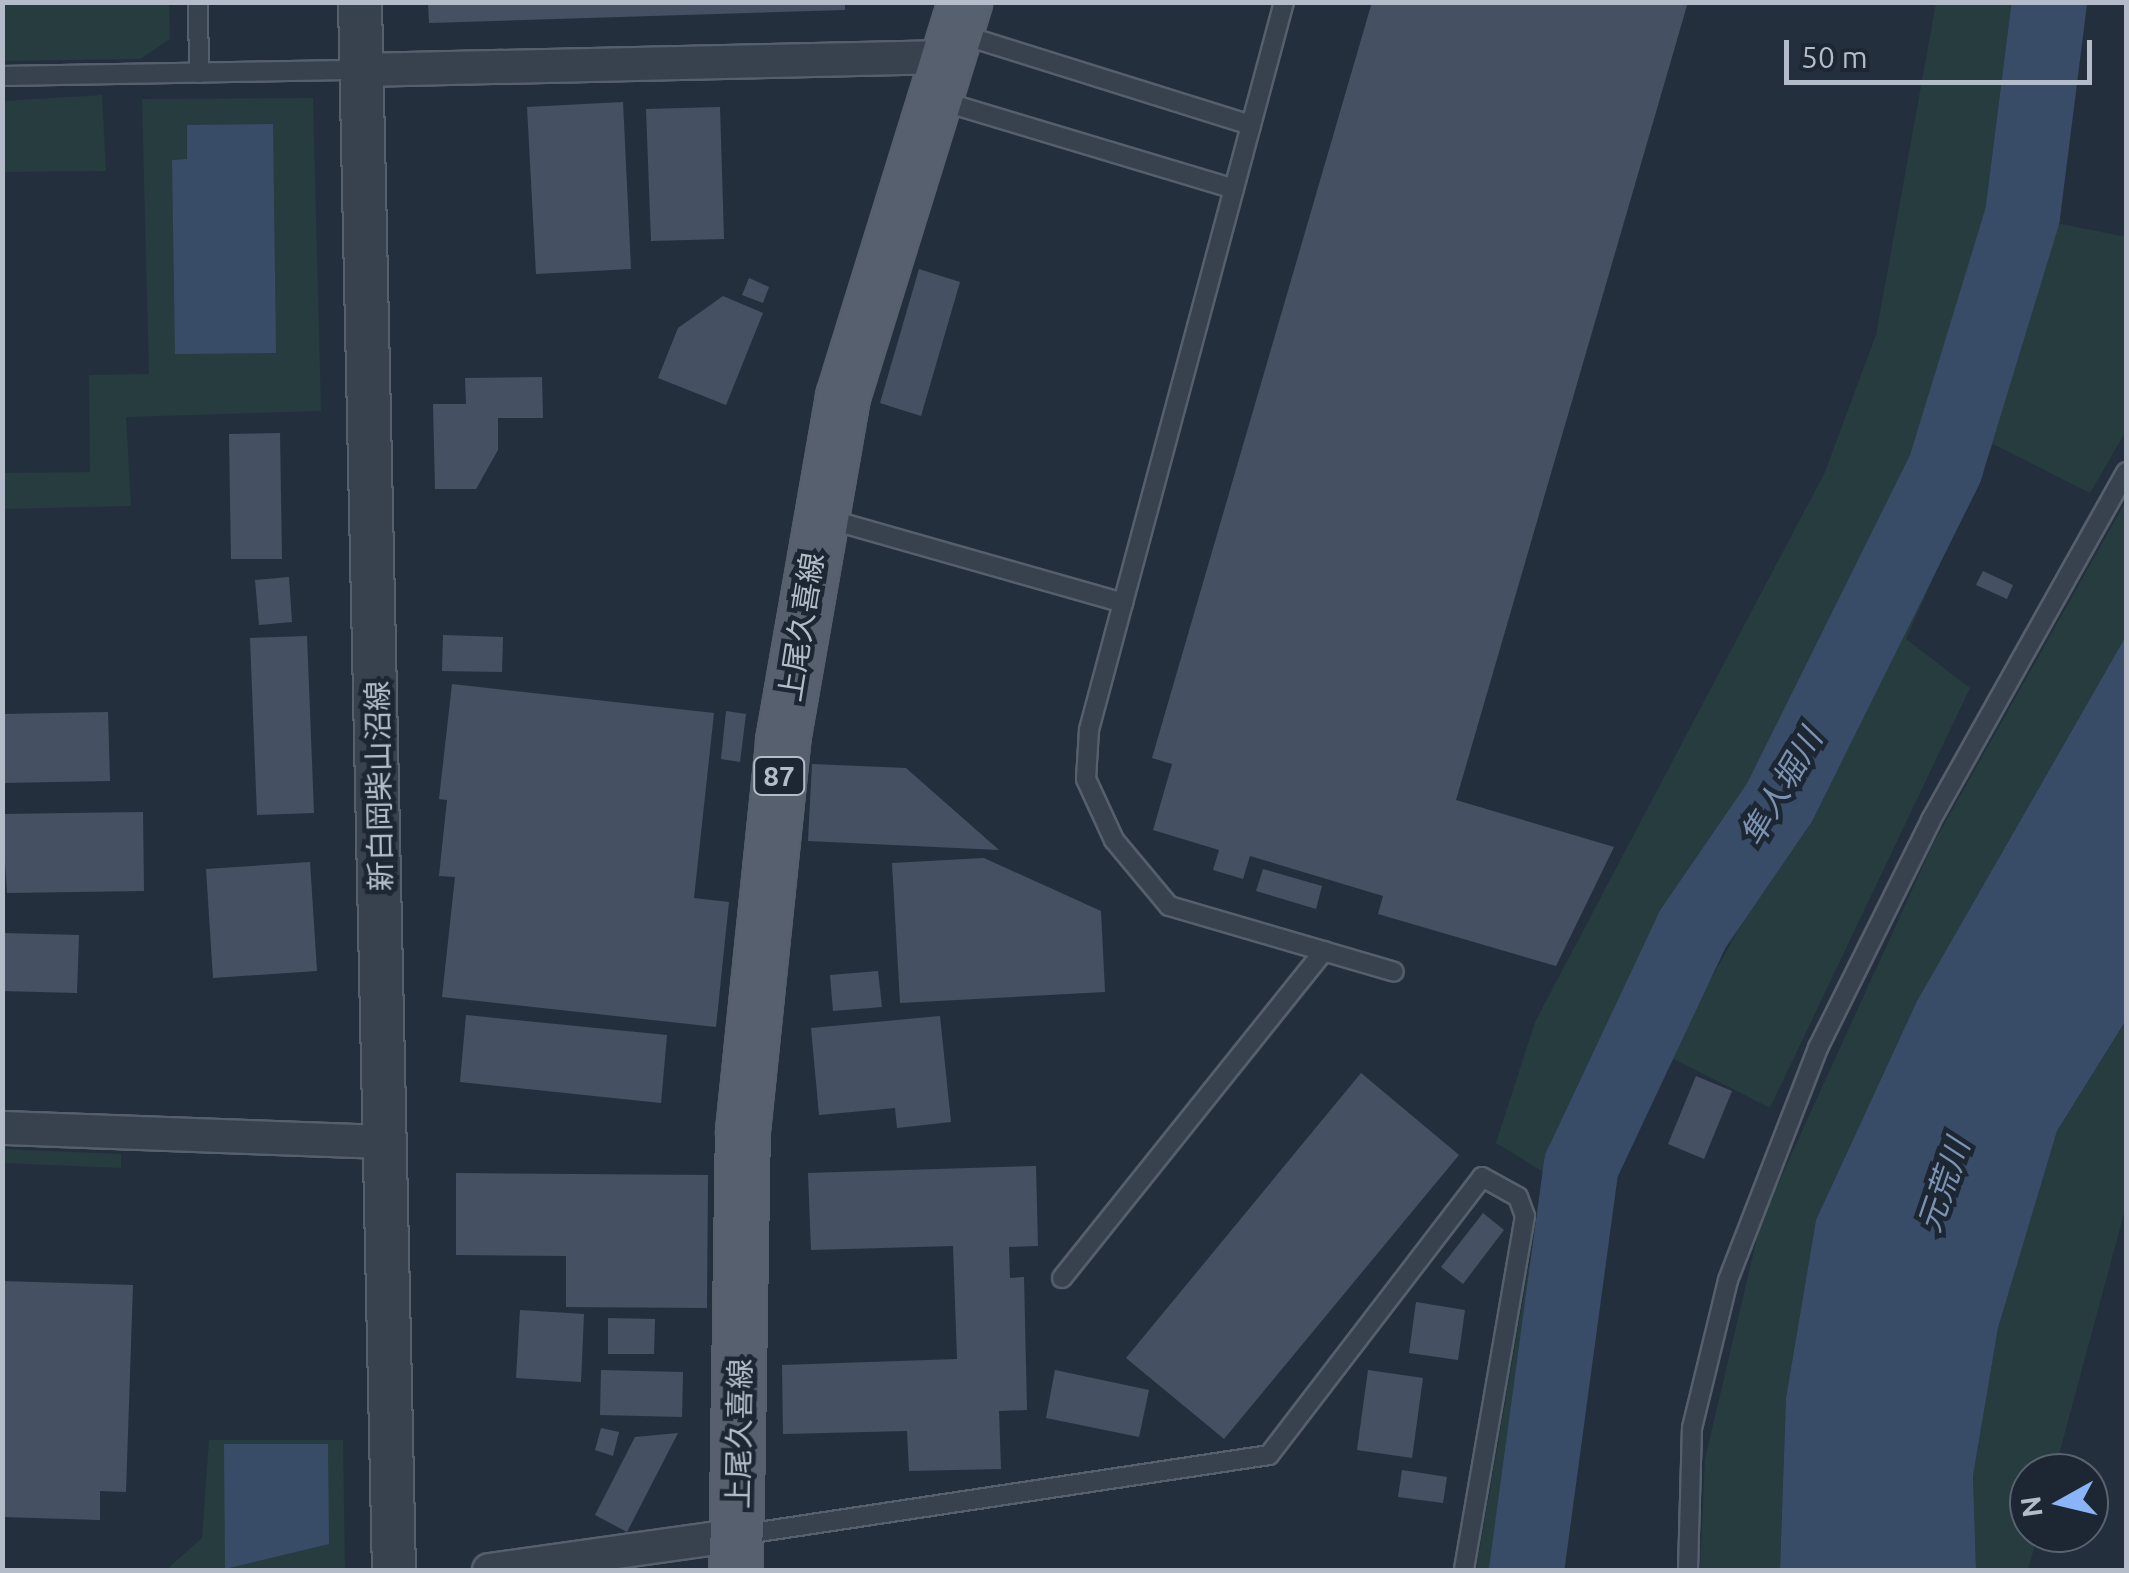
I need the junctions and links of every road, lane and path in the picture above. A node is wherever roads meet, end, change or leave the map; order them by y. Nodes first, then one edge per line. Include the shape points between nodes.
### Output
1 (198, 2) edge
2 (360, 2) edge
3 (1284, 2) edge
4 (950, 48) edge
5 (362, 70) junction
6 (199, 73) junction
7 (2, 76) edge
8 (1251, 124) junction
9 (1234, 189) junction
10 (2126, 472) edge
11 (820, 516) junction
12 (1123, 603) junction
13 (1324, 952) junction
14 (1394, 972) dead end
15 (2, 1128) edge
16 (388, 1142) junction
17 (1062, 1278) dead end
18 (737, 1553) edge
19 (394, 1570) edge
20 (489, 1570) edge
21 (1464, 1570) edge
22 (1688, 1570) edge

1 - 6 lane
2 - 5 street, 新白岡柴山沼線
3 - 8 lane
4 - 5 street
4 - 8 lane
4 - 9 lane
4 - 11 main road, 上尾久喜線 / 87 via 843,397
5 - 6 lane
5 - 16 street, 新白岡柴山沼線
6 - 7 lane
8 - 9 lane
9 - 12 lane
10 - 22 lane via 1931,820 1818,1048 1728,1280 1692,1428
11 - 12 lane
11 - 18 main road, 上尾久喜線 / 87 via 783,741 744,1112
12 - 13 lane via 1089,730 1086,779 1114,840 1169,906
13 - 14 lane
13 - 17 lane
15 - 16 street
16 - 19 street, 新白岡柴山沼線
18 - 20 street
18 - 21 lane via 1269,1455 1482,1176 1518,1197 1525,1216

